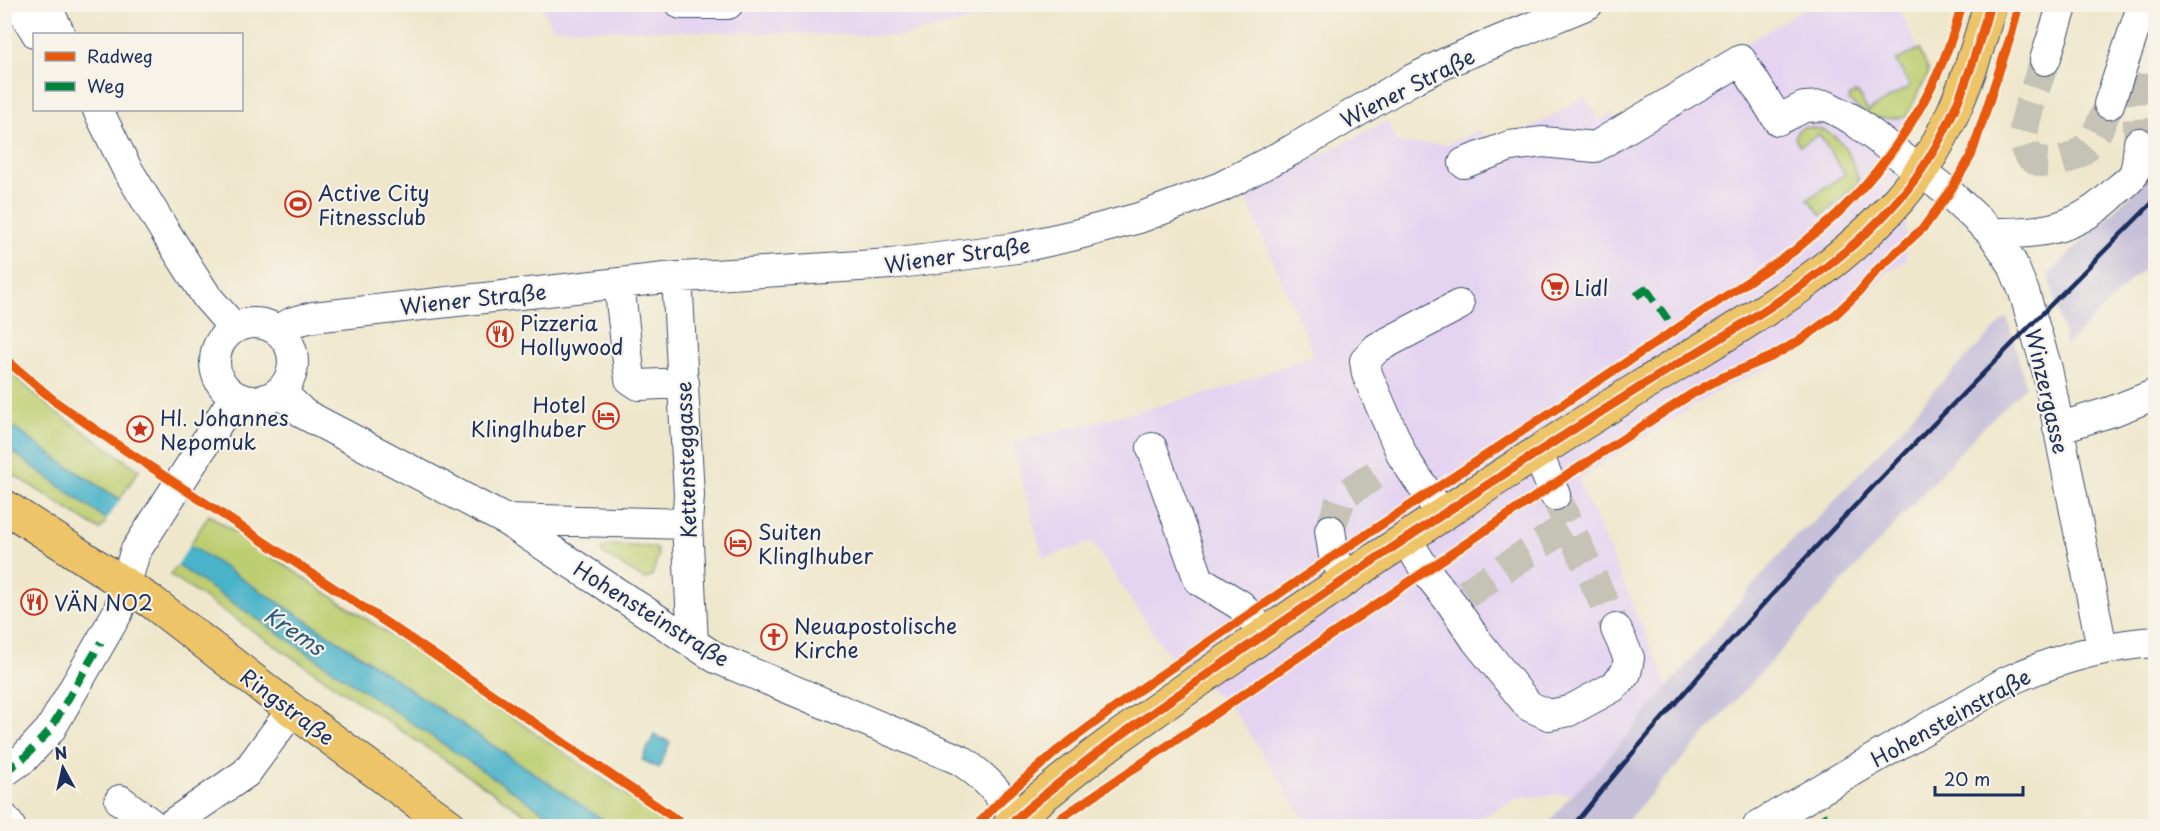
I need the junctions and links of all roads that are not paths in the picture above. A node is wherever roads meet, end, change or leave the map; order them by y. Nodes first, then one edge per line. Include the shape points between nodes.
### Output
1 (20, 4) edge
2 (45, 4) edge
3 (681, 4) edge
4 (728, 4) edge
5 (1588, 4) edge
6 (1990, 4) edge
7 (2063, 4) edge
8 (2143, 4) edge
9 (36, 33) edge
10 (60, 33) edge
11 (2132, 42) junction
12 (2045, 60) tunnel mouth
13 (2135, 74) tunnel mouth
14 (2109, 104) tunnel mouth
15 (97, 115) edge
16 (2143, 156) tunnel mouth
17 (1464, 163) dead end
18 (1922, 171) junction
19 (1992, 233) junction
20 (677, 277) junction
21 (619, 283) junction
22 (1459, 305) dead end
23 (234, 328) junction
24 (278, 330) junction
25 (684, 383) junction
26 (280, 391) junction
27 (2156, 394) edge
28 (235, 396) junction
29 (2058, 428) junction
30 (1152, 448) dead end
31 (1537, 452) junction
32 (1555, 495) tunnel mouth
33 (4, 506) edge
34 (1442, 515) junction
35 (504, 519) junction
36 (687, 524) junction
37 (1330, 530) tunnel mouth
38 (1406, 539) junction
39 (1346, 579) junction
40 (126, 585) junction
41 (1616, 629) tunnel mouth
42 (1265, 634) junction
43 (2156, 642) edge
44 (693, 643) junction
45 (2102, 648) junction
46 (292, 710) junction
47 (4, 772) edge
48 (120, 800) dead end
49 (4, 818) edge
50 (1015, 824) edge
51 (10, 826) edge
52 (154, 826) edge
53 (169, 826) edge
54 (450, 826) edge
55 (1758, 826) edge

1 - 9 street
2 - 10 street
3 - 4 street
5 - 20 street, Wiener Straße via 1452,60 1249,173 1139,218 1016,248 891,264
6 - 18 main road via 1975,56
7 - 12 street
8 - 11 street
11 - 13 street
11 - 14 street
15 - 23 street via 207,297
16 - 19 street via 2108,199 2084,216 2058,228
17 - 18 street, Winzergasse via 1510,146 1543,142 1595,147 1741,60 1778,120 1804,107 1827,106 1852,119
18 - 19 street, Winzergasse
18 - 31 main road via 1870,231 1814,276
19 - 29 street, Winzergasse via 2012,263 2024,292 2047,369
20 - 21 street, Wiener Straße
20 - 25 street, Kettensteggasse
21 - 24 street, Wiener Straße via 313,316
21 - 25 street via 630,379 639,385
22 - 34 street via 1377,348 1365,361 1392,464
23 - 24 street via 252,323
23 - 28 street via 224,337 215,366 219,379
24 - 26 street via 293,354 289,380
25 - 36 street, Kettensteggasse
26 - 28 street via 255,401
26 - 35 street, Hohensteinstraße via 304,414
27 - 29 street
28 - 40 street via 135,552
29 - 45 street, Winzergasse
30 - 42 street via 1199,580 1240,605
31 - 32 street
31 - 34 main road
33 - 40 main road, Ringstraße
34 - 38 main road
35 - 36 street
35 - 44 street, Hohensteinstraße
36 - 44 street, Kettensteggasse
37 - 39 street via 1334,556
38 - 39 main road
38 - 41 street via 1426,571 1459,599 1476,640 1529,706 1549,715 1569,711 1613,687 1626,673 1629,658
39 - 42 main road
40 - 46 main road, Ringstraße
40 - 47 street via 118,612 50,730 24,758
42 - 50 main road via 1081,765
43 - 45 street, Hohensteinstraße
44 - 50 street, Hohensteinstraße via 716,658 960,760 982,775 1003,798
45 - 55 street, Hohensteinstraße via 2042,666 2006,682
46 - 53 street via 246,773
46 - 54 main road, Ringstraße
48 - 52 street
49 - 51 street

